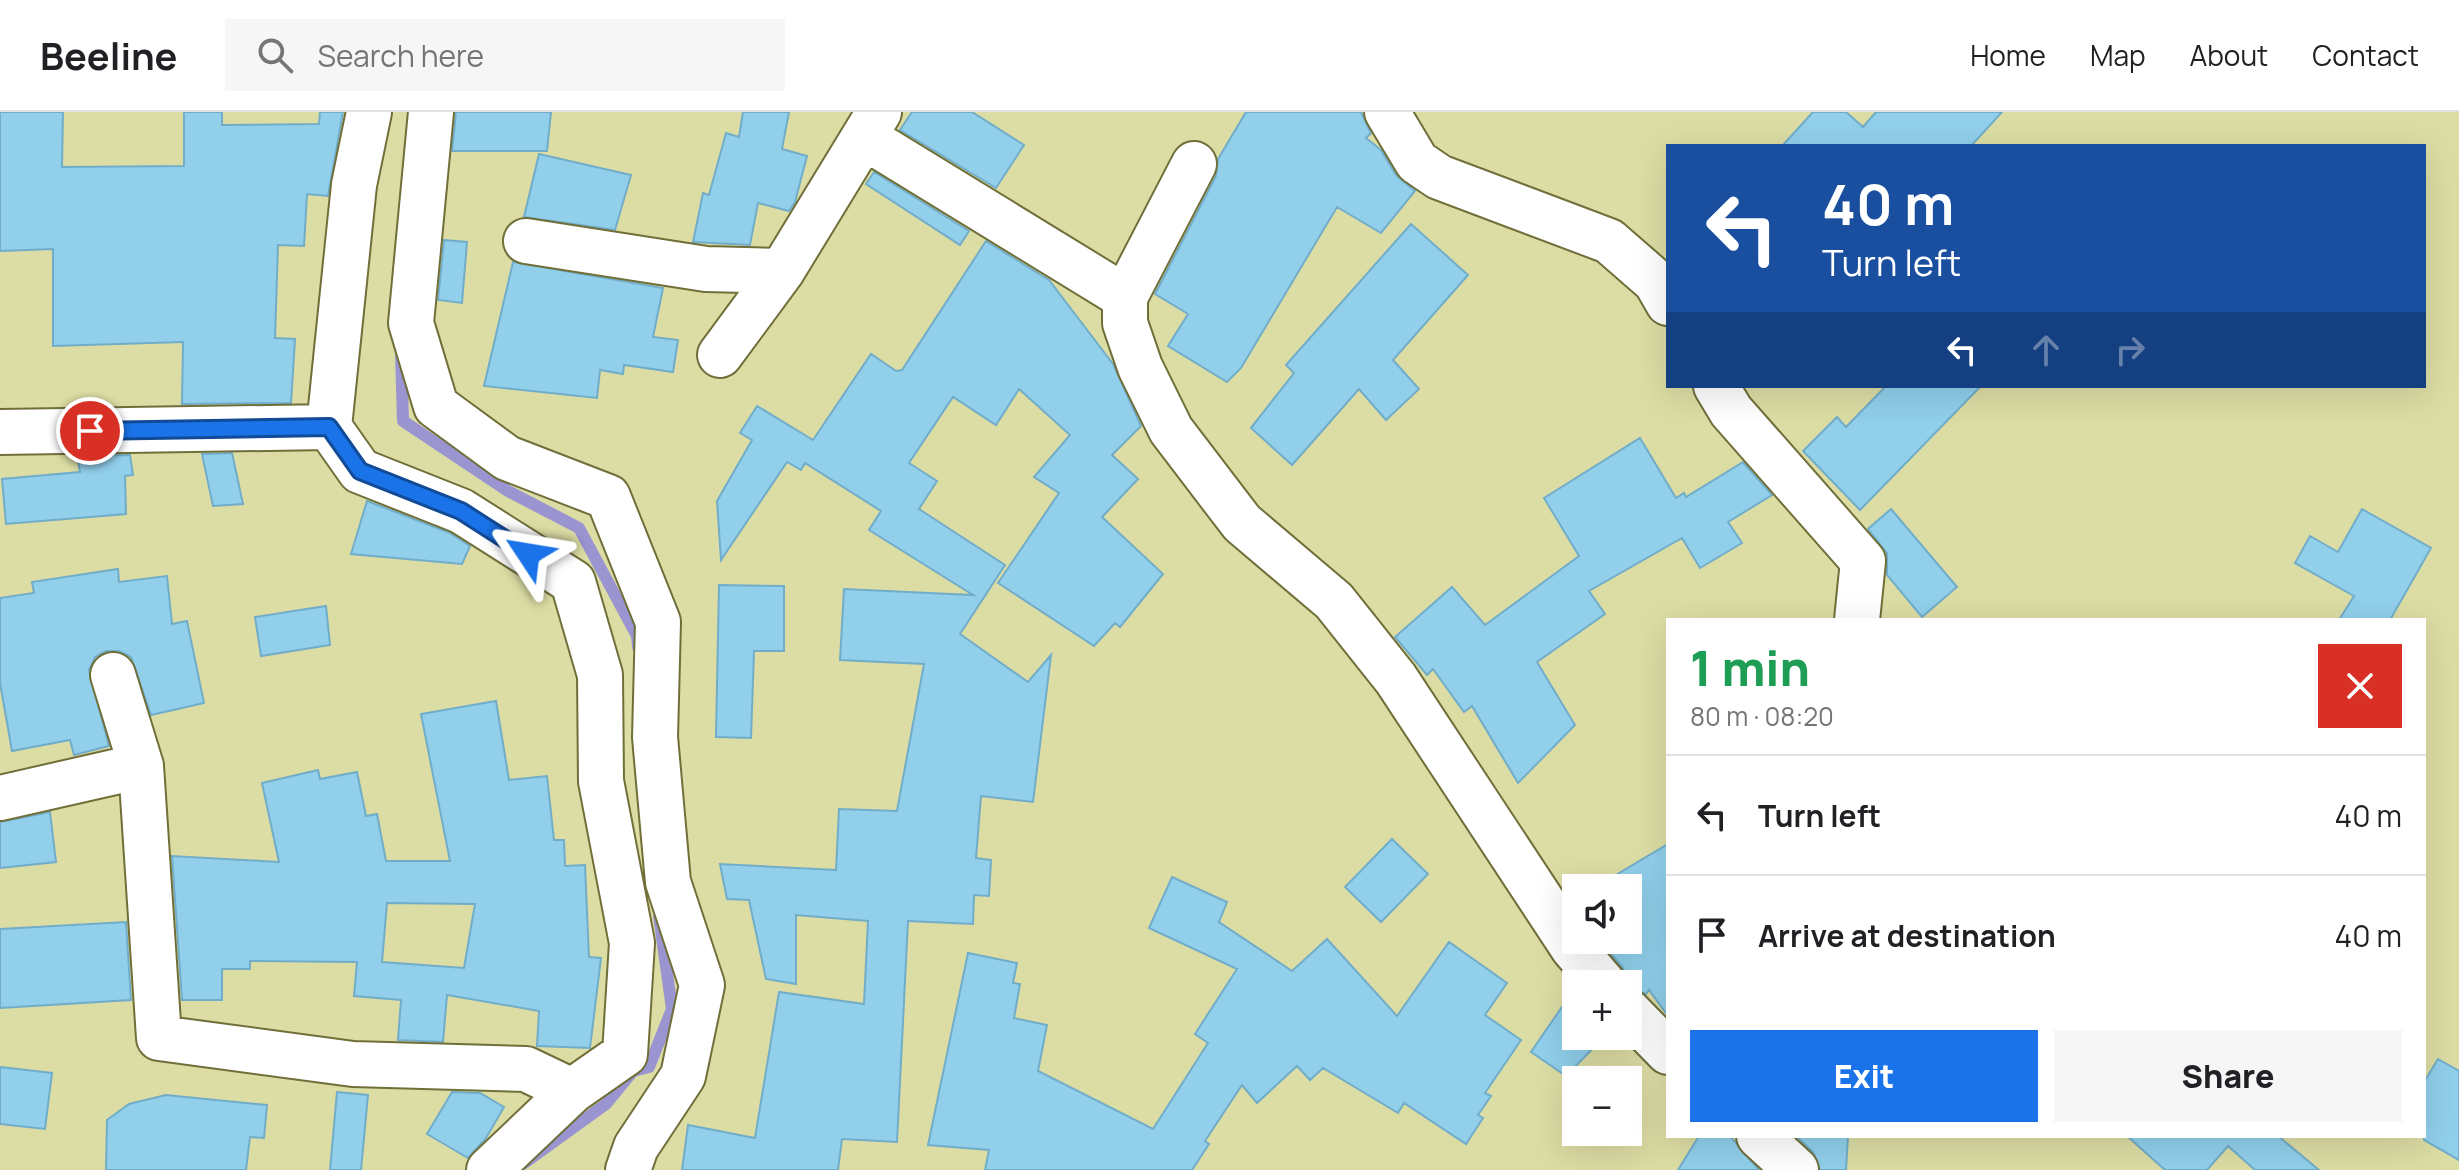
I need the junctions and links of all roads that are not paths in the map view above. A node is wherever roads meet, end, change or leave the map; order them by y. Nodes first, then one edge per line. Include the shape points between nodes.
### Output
1 (369, 112) edge
2 (431, 112) edge
3 (1387, 112) edge
4 (872, 124) edge
5 (1194, 164) dead end
6 (526, 241) dead end
7 (782, 271) junction
8 (1125, 297) junction
9 (1666, 300) edge
10 (720, 355) dead end
11 (1717, 388) edge
12 (329, 427) junction
13 (0, 432) edge
14 (1857, 618) edge
15 (113, 675) dead end
16 (141, 766) junction
17 (0, 798) edge
18 (1592, 970) edge
19 (1642, 1025) edge
20 (1666, 1050) edge
21 (654, 1063) junction
22 (572, 1091) junction
23 (1761, 1138) edge
24 (489, 1170) edge
25 (628, 1170) edge
26 (1796, 1170) edge

1 - 12 street via 354,185
2 - 21 street via 411,323 436,406 507,458 608,497 658,622 655,737 668,882 702,985
3 - 9 street via 1417,162 1439,177 1609,241 1656,282
4 - 7 street
4 - 8 street
5 - 8 street
6 - 7 street via 706,269
7 - 10 street
8 - 18 street via 1125,323 1140,367 1171,430 1242,523 1334,601 1396,679
11 - 14 street via 1731,411 1863,561
12 - 13 street
12 - 21 street via 360,471 461,511 573,582 600,675 601,781
15 - 16 street
16 - 17 street
16 - 22 street via 159,1038 353,1064 526,1069
19 - 20 street
21 - 22 street
21 - 25 street
22 - 24 street
23 - 26 street

